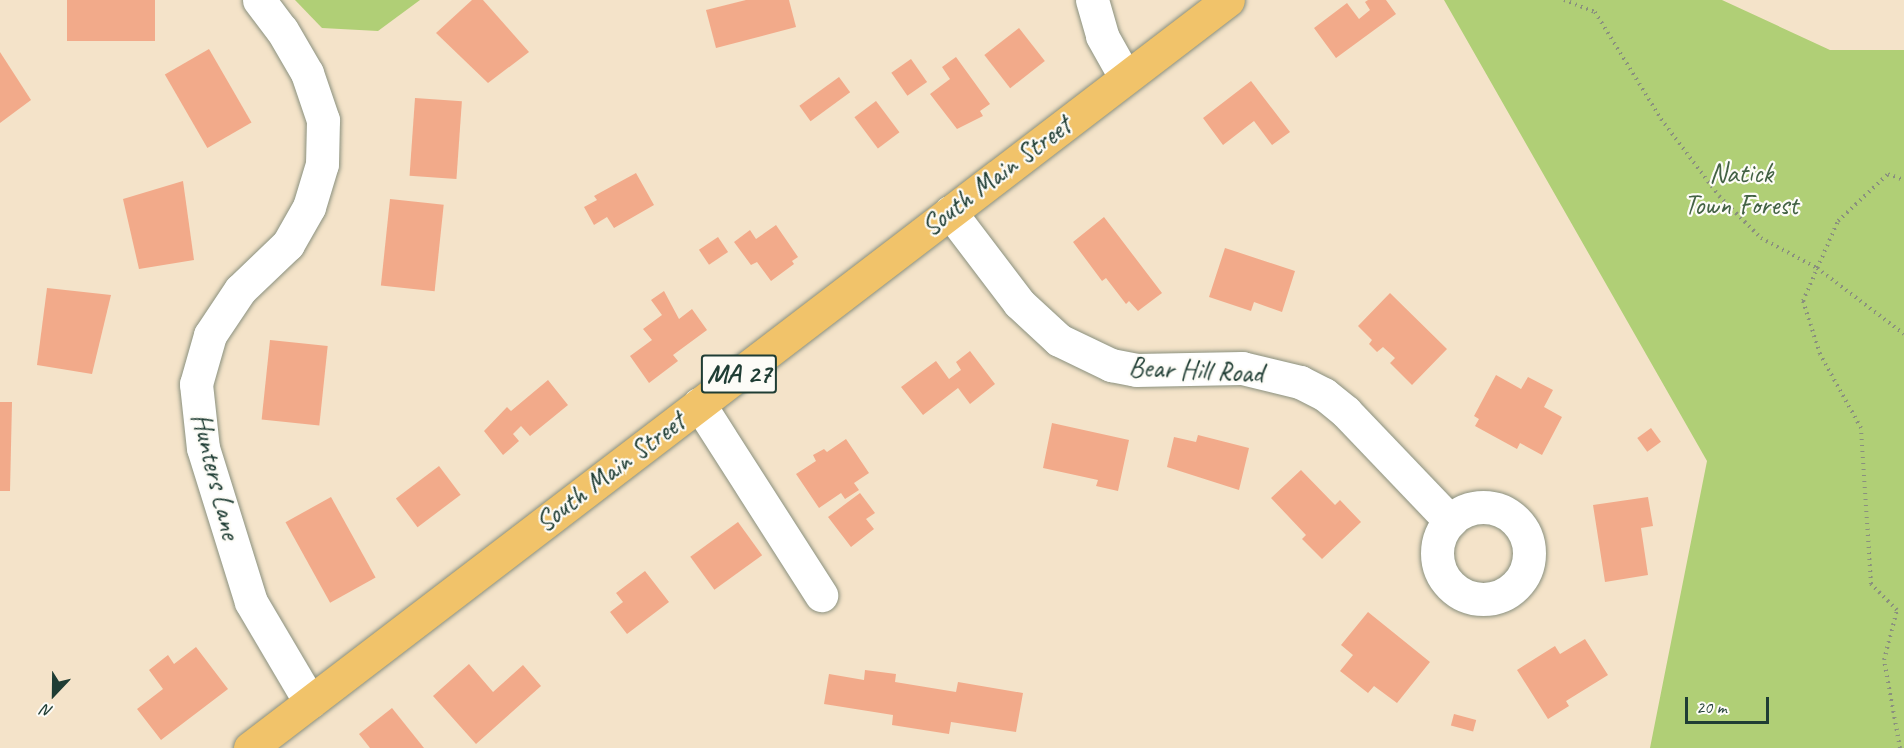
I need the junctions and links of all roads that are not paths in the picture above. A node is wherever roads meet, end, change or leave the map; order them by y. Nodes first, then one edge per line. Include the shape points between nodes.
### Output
1 (259, 0) edge
2 (1092, 0) edge
3 (1228, 0) edge
4 (1125, 77) junction
5 (950, 212) junction
6 (699, 404) junction
7 (1450, 521) dead end
8 (821, 595) dead end
9 (310, 702) junction
10 (250, 748) edge

1 - 9 street, Hunters Lane via 307,74 323,120 322,164 309,207 288,244 240,290 210,335 196,384 203,448 251,602
2 - 4 street via 1102,36
3 - 4 main road, South Main Street / MA 27
4 - 5 main road, South Main Street / MA 27
5 - 6 main road, South Main Street / MA 27
5 - 7 street, Bear Hill Road via 1019,303 1059,340 1111,365 1136,370 1242,368 1272,372 1300,382 1324,394 1346,412
6 - 8 street
6 - 9 main road, South Main Street / MA 27
9 - 10 main road, South Main Street / MA 27

